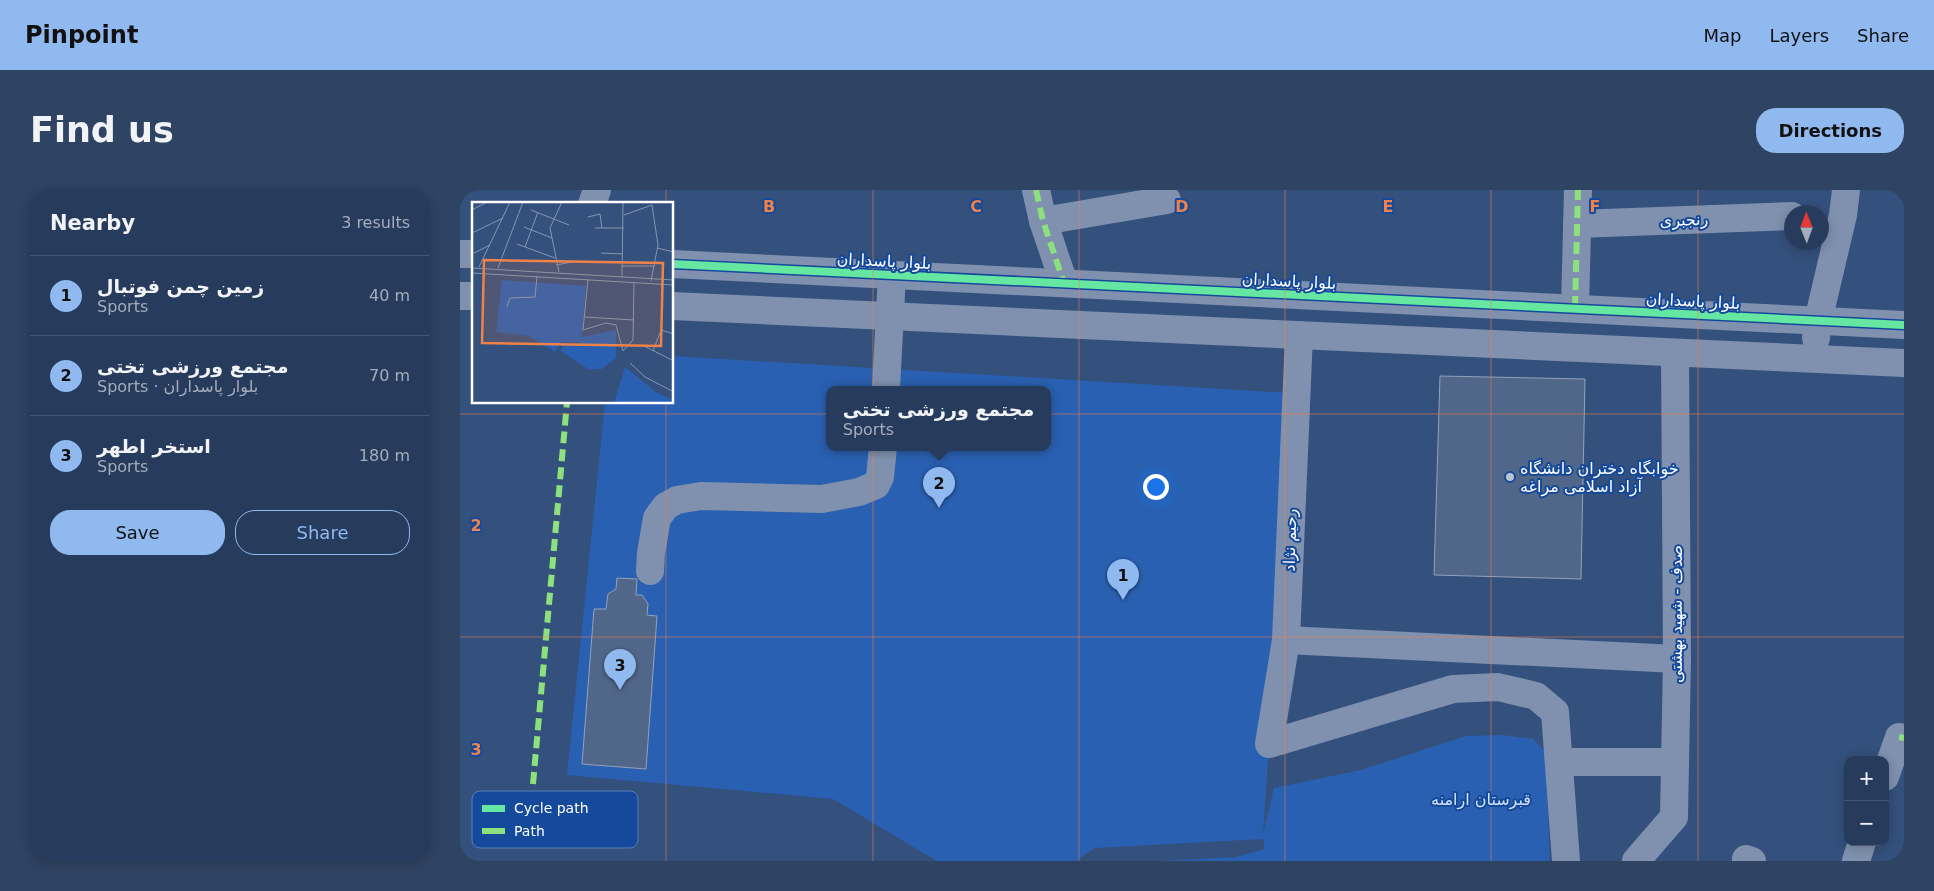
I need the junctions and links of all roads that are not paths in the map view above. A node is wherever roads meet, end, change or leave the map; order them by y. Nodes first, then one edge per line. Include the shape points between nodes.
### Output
1 (597, 190) edge
2 (1036, 190) edge
3 (1578, 190) edge
4 (1167, 200) dead end
5 (593, 202) edge
6 (1837, 207) edge
7 (1784, 216) edge
8 (1043, 221) junction
9 (1577, 224) junction
10 (674, 264) edge
11 (892, 275) junction
12 (1064, 283) junction
13 (674, 306) edge
14 (1575, 308) junction
15 (890, 316) junction
16 (1818, 321) junction
17 (1904, 325) edge
18 (1299, 335) junction
19 (1675, 353) junction
20 (1813, 359) junction
21 (1904, 363) edge
22 (886, 386) edge
23 (883, 451) edge
24 (650, 571) dead end
25 (1286, 640) junction
26 (1677, 659) junction
27 (1902, 738) edge
28 (1560, 762) junction
29 (1675, 762) junction
30 (1889, 768) edge
31 (1861, 846) edge
32 (1566, 861) edge
33 (1636, 861) edge
34 (1856, 861) edge

1 - 5 street
2 - 8 street
3 - 9 street
4 - 8 street
6 - 16 street
7 - 9 street, رنجبری
8 - 12 street
9 - 14 street
10 - 11 street, بلوار پاسداران
11 - 12 street, بلوار پاسداران
11 - 15 street
12 - 14 street, بلوار پاسداران
13 - 15 street
14 - 16 street, بلوار پاسداران
15 - 18 street
15 - 22 street
16 - 17 street, بلوار پاسداران
16 - 20 street
18 - 19 street
18 - 25 street, رحیم نژاد
19 - 20 street
19 - 26 street, صدف - شهید بهشتی
20 - 21 street
23 - 24 street via 876,485 859,492 822,499 701,496 677,500 666,506 657,518
25 - 26 street
25 - 28 street, رحیم نژاد via 1269,744 1452,689 1498,687 1536,696 1555,712
26 - 29 street, صدف - شهید بهشتی
27 - 30 street
28 - 29 street
28 - 32 street
29 - 33 street, صدف - شهید بهشتی via 1674,817
31 - 34 street

